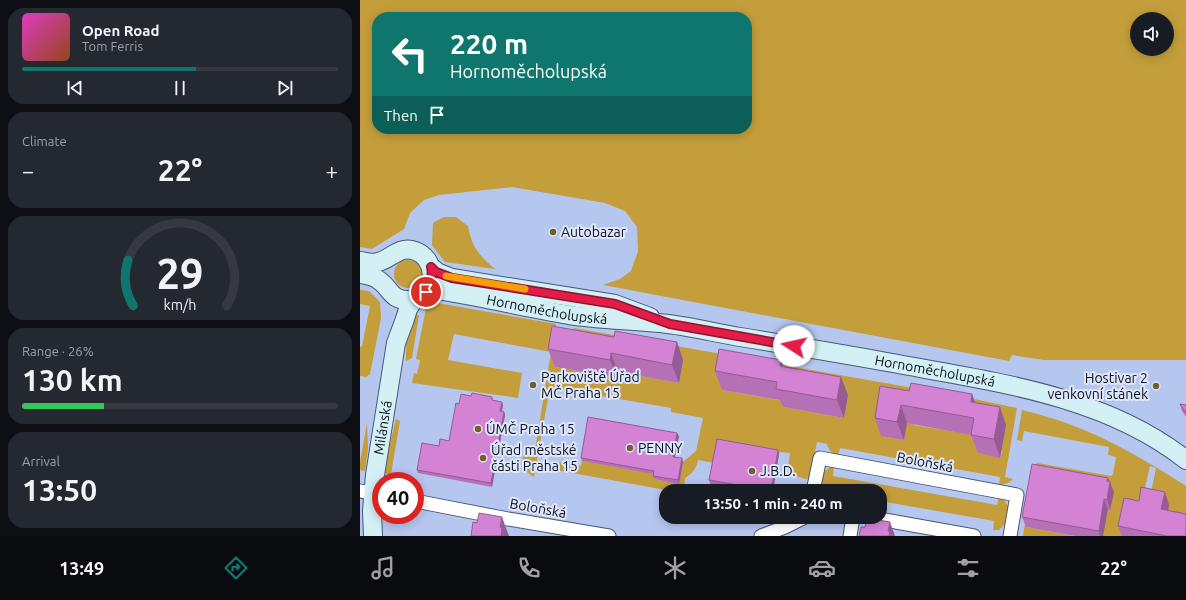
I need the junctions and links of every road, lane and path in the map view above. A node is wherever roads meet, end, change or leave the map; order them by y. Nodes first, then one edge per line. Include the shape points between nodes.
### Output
1 (391, 256) junction
2 (360, 261) edge
3 (431, 267) junction
4 (360, 274) edge
5 (387, 288) junction
6 (422, 294) junction
7 (670, 324) junction
8 (396, 343) junction
9 (1186, 460) edge
10 (814, 484) edge
11 (371, 493) edge
12 (424, 503) edge
13 (887, 520) edge
14 (791, 524) edge
15 (852, 524) edge
16 (373, 536) edge
17 (609, 536) edge
18 (761, 536) edge
19 (850, 536) edge
20 (974, 536) edge
21 (1010, 536) edge

1 - 2 street, Hornoměcholupská via 384,261 372,263
1 - 3 street, Hornoměcholupská via 397,252 413,250 427,259
1 - 5 street via 383,269 382,277
3 - 6 street via 430,284
3 - 7 street, Hornoměcholupská via 436,272 452,278 615,304
4 - 5 street, Hornoměcholupská via 373,277
5 - 6 street, Hornoměcholupská via 395,296 403,299 411,300
5 - 8 street, Milánská via 396,304
6 - 7 street, Hornoměcholupská via 435,290 570,315
6 - 8 street, Milánská via 408,308
7 - 9 street, Hornoměcholupská via 1031,390 1113,417 1150,436
8 - 11 street, Milánská
10 - 21 street, Boloňská via 820,458 1017,495
11 - 16 street, Milánská
12 - 17 street, Boloňská
13 - 20 street
14 - 18 street
15 - 19 street

